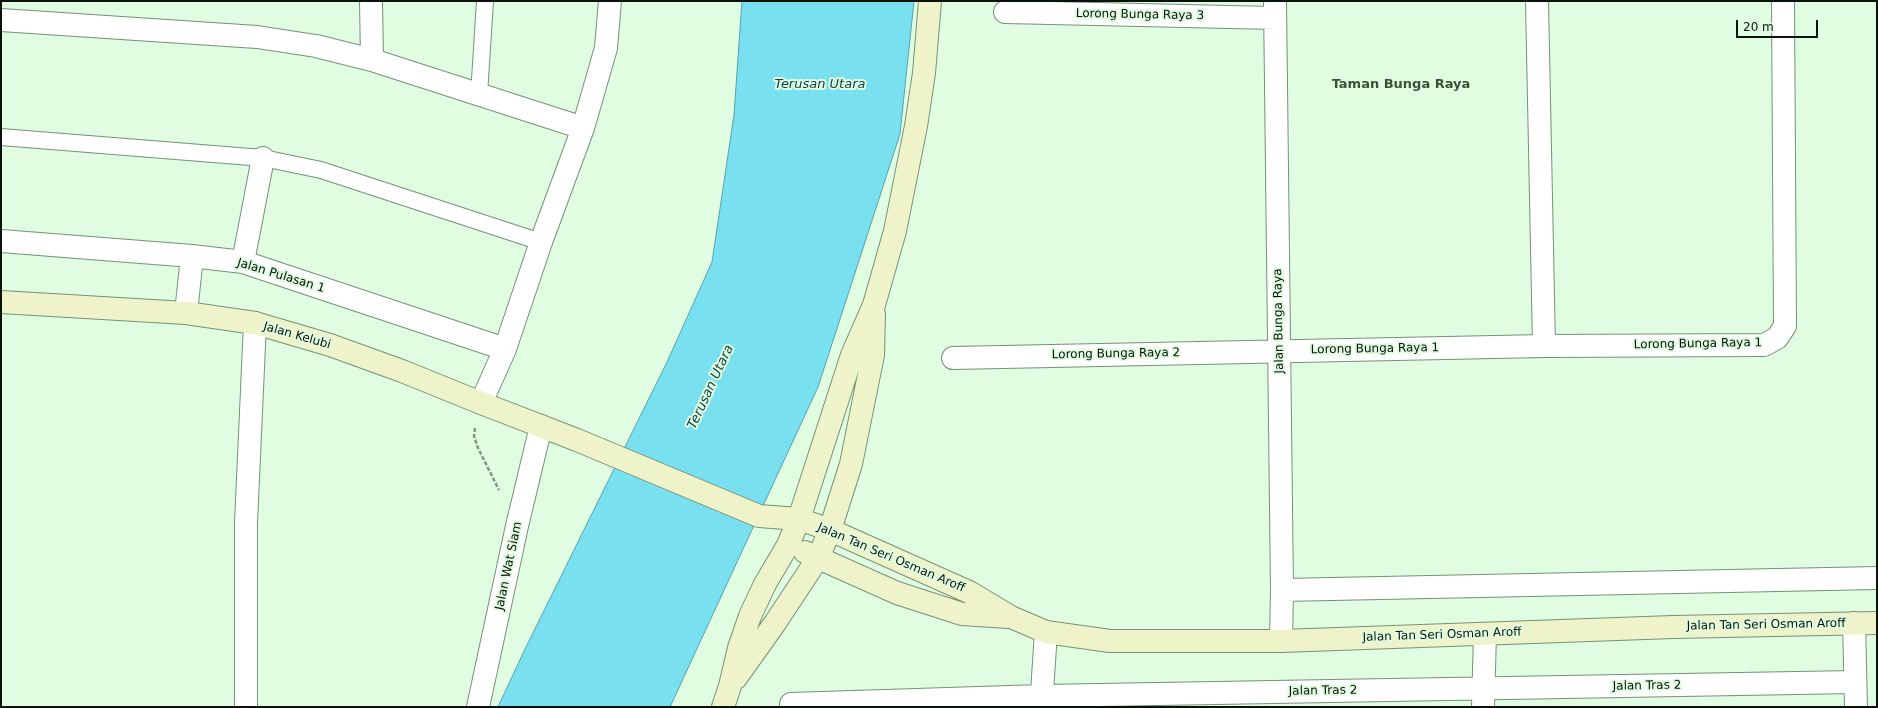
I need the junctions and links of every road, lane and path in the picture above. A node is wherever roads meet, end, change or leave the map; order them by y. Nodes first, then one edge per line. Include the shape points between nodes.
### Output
1 (371, 1) edge
2 (485, 1) edge
3 (610, 1) edge
4 (930, 1) edge
5 (1537, 1) edge
6 (1783, 1) edge
7 (1275, 9) edge
8 (1005, 12) dead end
9 (1, 20) edge
10 (372, 60) junction
11 (479, 95) junction
12 (582, 128) junction
13 (1, 137) edge
14 (263, 158) junction
15 (1, 241) edge
16 (541, 242) junction
17 (192, 256) junction
18 (243, 262) junction
19 (1, 302) edge
20 (874, 305) junction
21 (186, 313) junction
22 (255, 323) junction
23 (1544, 346) junction
24 (505, 349) junction
25 (1279, 351) junction
26 (952, 358) dead end
27 (481, 403) junction
28 (541, 426) junction
29 (500, 491) dead end
30 (762, 516) junction
31 (800, 519) junction
32 (830, 530) junction
33 (788, 545) junction
34 (818, 558) junction
35 (1877, 578) edge
36 (1282, 590) junction
37 (1011, 617) junction
38 (1854, 623) junction
39 (1877, 623) edge
40 (1046, 632) junction
41 (1485, 634) junction
42 (1281, 641) junction
43 (1855, 682) junction
44 (730, 686) junction
45 (1483, 698) edge
46 (1041, 702) edge
47 (791, 704) dead end
48 (246, 707) edge
49 (478, 707) edge
50 (723, 707) edge
51 (1856, 707) edge

1 - 10 street
2 - 11 lane
3 - 12 street via 606,48
4 - 20 main road via 924,73 916,126 895,231
5 - 23 street
6 - 23 street, Lorong Bunga Raya 1 via 1785,326 1777,338 1764,345
7 - 8 street, Lorong Bunga Raya 3
7 - 25 street, Jalan Bunga Raya
9 - 10 street via 257,37 316,46
10 - 11 street
11 - 12 street
12 - 16 street
13 - 14 lane
14 - 16 lane via 321,170
14 - 18 street
15 - 17 street, Jalan Pulasan 1
16 - 24 street
17 - 18 street, Jalan Pulasan 1
17 - 21 street
18 - 24 street, Jalan Pulasan 1
19 - 21 main road, Jalan Kelubi
20 - 31 main road via 852,355
20 - 32 main road via 873,354 851,464
21 - 22 main road, Jalan Kelubi
22 - 27 main road, Jalan Kelubi via 402,371
22 - 48 street via 246,523
23 - 25 street, Lorong Bunga Raya 1
24 - 27 street
25 - 26 street, Lorong Bunga Raya 2
25 - 36 street, Jalan Bunga Raya
27 - 28 main road, Jalan Kelubi
27 - 29 path via 474,436
28 - 30 main road, Jalan Kelubi
28 - 49 street, Jalan Wat Siam
30 - 31 main road, Jalan Tan Seri Osman Aroff
30 - 33 main road
31 - 32 main road, Jalan Tan Seri Osman Aroff
31 - 33 main road
32 - 34 main road
32 - 37 main road, Jalan Tan Seri Osman Aroff via 969,592
33 - 34 main road, Jalan Tan Seri Osman Aroff
33 - 44 main road via 750,616
34 - 37 main road, Jalan Tan Seri Osman Aroff via 897,593 962,614
34 - 44 main road
35 - 36 street
36 - 42 street, Jalan Bunga Raya
37 - 40 main road, Jalan Tan Seri Osman Aroff
38 - 39 main road, Jalan Tan Seri Osman Aroff
38 - 41 main road, Jalan Tan Seri Osman Aroff
38 - 43 street
40 - 42 main road, Jalan Tan Seri Osman Aroff via 1110,641
40 - 46 street
41 - 42 main road, Jalan Tan Seri Osman Aroff
41 - 45 street
43 - 45 street, Jalan Tras 2
43 - 51 street
44 - 50 main road
45 - 46 street, Jalan Tras 2
46 - 47 street, Jalan Tras 2

